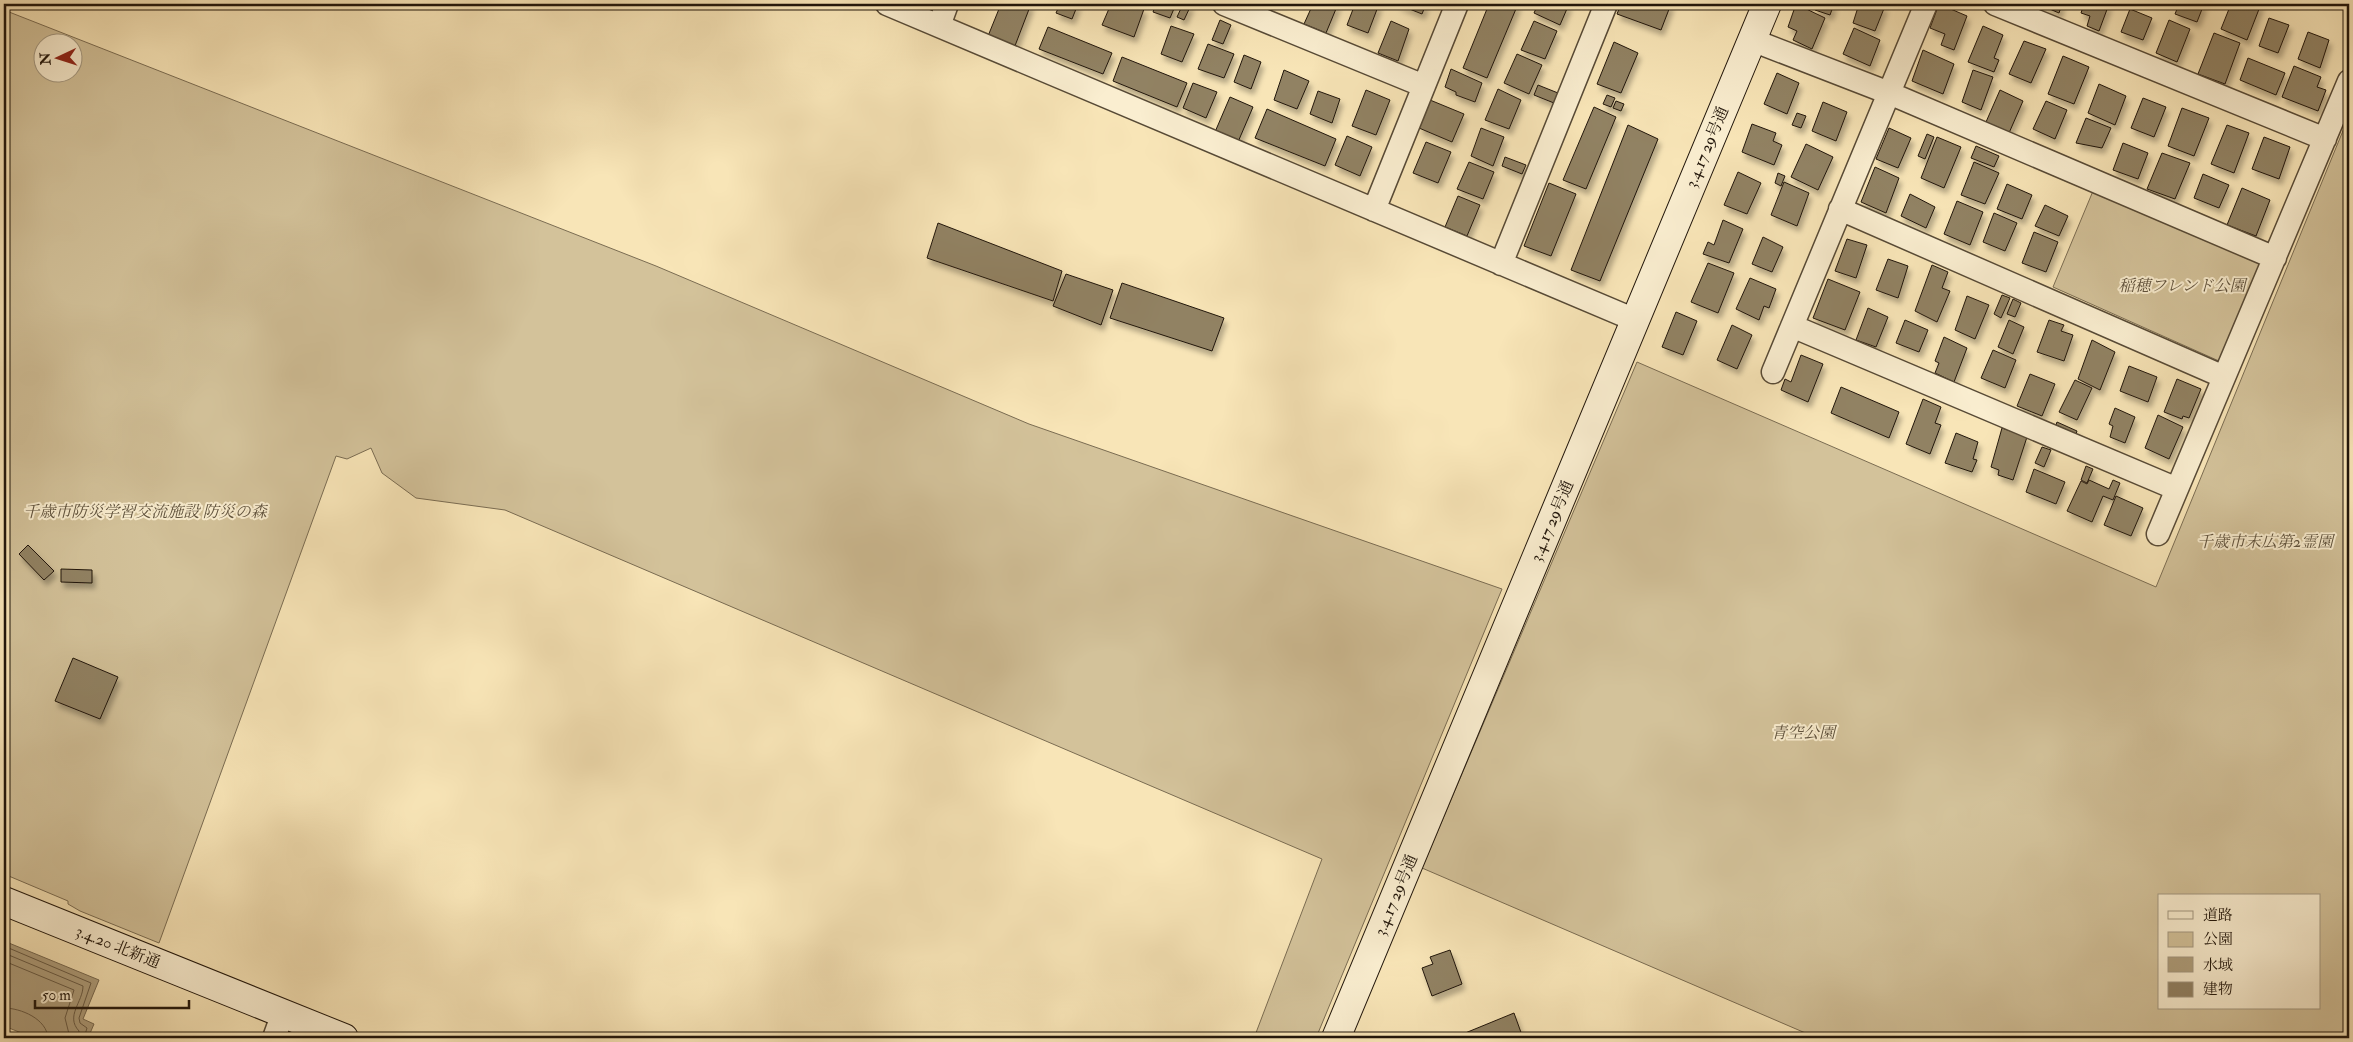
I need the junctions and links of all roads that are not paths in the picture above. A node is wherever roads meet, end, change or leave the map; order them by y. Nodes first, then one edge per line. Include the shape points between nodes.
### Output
1 (887, 4) edge
2 (947, 4) edge
3 (1224, 4) edge
4 (1457, 4) edge
5 (1606, 4) edge
6 (1767, 4) edge
7 (1926, 4) edge
8 (1994, 4) edge
9 (938, 26) junction
10 (1752, 40) junction
11 (2349, 81) edge
12 (1424, 86) junction
13 (1889, 93) junction
14 (2325, 139) junction
15 (1840, 209) junction
16 (1374, 210) junction
17 (2275, 258) junction
18 (1501, 264) junction
19 (1635, 320) junction
20 (1792, 326) junction
21 (1773, 372) dead end
22 (2224, 377) junction
23 (2177, 489) junction
24 (2158, 534) dead end
25 (4, 901) edge
26 (283, 1013) junction
27 (274, 1038) edge
28 (344, 1038) edge
29 (1336, 1038) edge

1 - 9 street
2 - 9 street
3 - 12 street
4 - 12 street
5 - 18 street
6 - 10 street, 3.4.17 29号通
7 - 13 street
8 - 14 street
9 - 16 street
10 - 13 street
10 - 19 street, 3.4.17 29号通
11 - 14 street
12 - 16 street
13 - 15 street
13 - 17 street
14 - 17 street
15 - 20 street
15 - 22 street
16 - 18 street
17 - 22 street
18 - 19 street
19 - 29 street, 3.4.17 29号通
20 - 21 street
20 - 23 street
22 - 23 street
23 - 24 street
25 - 26 street, 3.4.20 北新通
26 - 27 street
26 - 28 street, 3.4.20 北新通

